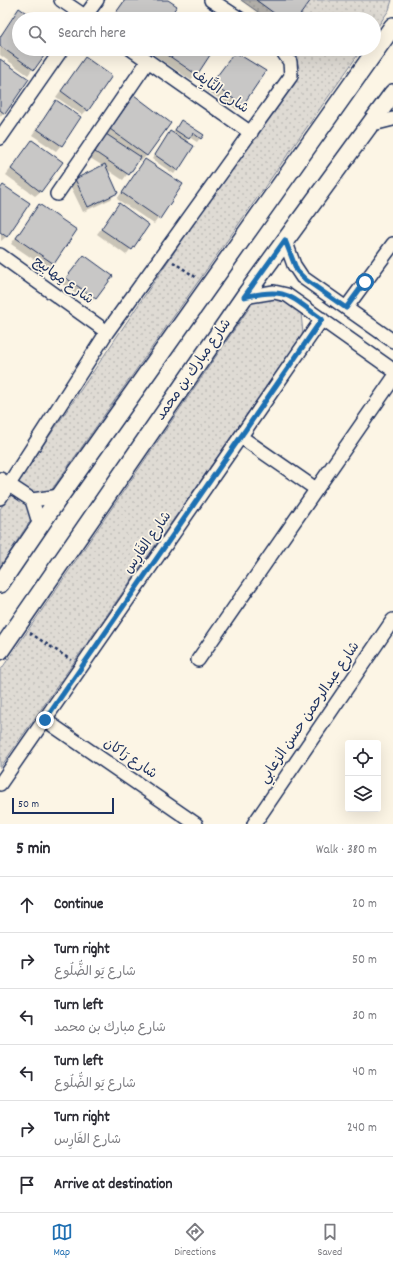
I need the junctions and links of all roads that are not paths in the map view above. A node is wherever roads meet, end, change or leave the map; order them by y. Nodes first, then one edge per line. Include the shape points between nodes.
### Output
1 (61, 0) edge
2 (97, 0) edge
3 (211, 0) edge
4 (78, 12) edge
5 (90, 12) edge
6 (229, 12) edge
7 (393, 26) edge
8 (381, 43) edge
9 (57, 56) edge
10 (141, 56) edge
11 (286, 56) edge
12 (372, 56) edge
13 (148, 61) junction
14 (393, 92) edge
15 (393, 118) edge
16 (369, 125) junction
17 (251, 133) junction
18 (0, 138) edge
19 (57, 194) dead end
20 (285, 240) junction
21 (393, 244) edge
22 (0, 255) edge
23 (244, 297) junction
24 (346, 308) junction
25 (322, 319) junction
26 (107, 332) junction
27 (393, 341) edge
28 (393, 370) edge
29 (393, 379) edge
30 (241, 437) junction
31 (4, 482) edge
32 (316, 490) junction
33 (60, 496) junction
34 (0, 498) edge
35 (32, 500) junction
36 (40, 526) junction
37 (0, 584) edge
38 (393, 620) edge
39 (0, 651) edge
40 (198, 660) dead end
41 (45, 720) junction
42 (0, 784) edge
43 (196, 824) edge
44 (254, 824) edge

1 - 4 street
2 - 5 street
3 - 6 street
7 - 8 main road
9 - 18 street
10 - 13 street, شارع النَّايِف
11 - 17 street via 290,62 291,76
12 - 33 main road
13 - 17 street, شارع النَّايِف
13 - 19 street
14 - 16 main road, شارع مبارك بن محمد
15 - 16 street
16 - 20 main road, شارع مبارك بن محمد
17 - 26 street
20 - 23 main road, شارع مبارك بن محمد
20 - 24 street via 297,271
21 - 24 street
22 - 26 street, شارع مِهابِيج
23 - 25 street via 266,292 281,293
23 - 39 main road, شارع مبارك بن محمد
24 - 27 street
25 - 28 street
25 - 30 street, شارع الفَارِس
26 - 31 street
29 - 32 street
30 - 32 street
30 - 41 street, شارع الفَارِس
31 - 34 street
31 - 35 street
32 - 40 street
33 - 35 street
33 - 36 main road
35 - 36 street
36 - 37 main road
38 - 44 street, شارع عبدالرحمن حسن الزعابي
41 - 42 street, شارع الفَارِس
41 - 43 street, شارع رَاكان

